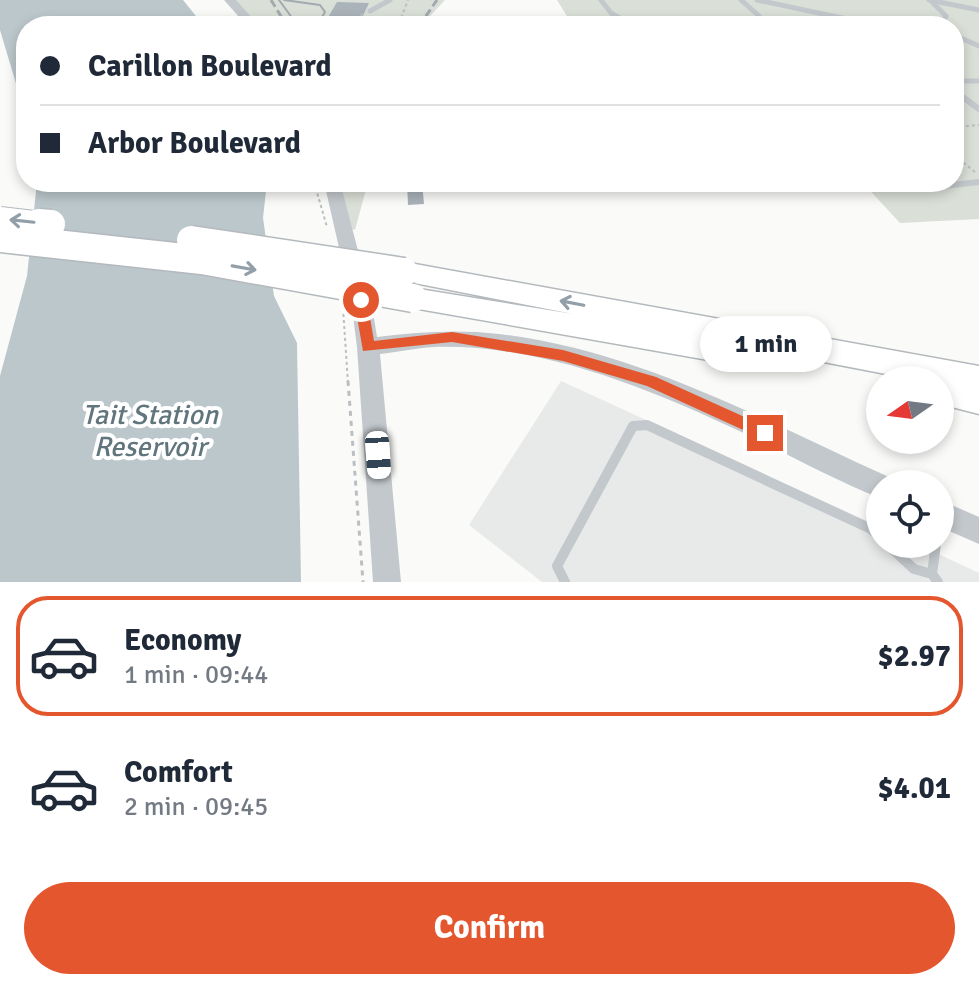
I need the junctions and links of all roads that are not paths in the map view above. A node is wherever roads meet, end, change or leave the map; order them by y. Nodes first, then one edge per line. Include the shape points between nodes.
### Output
1 (230, 0) edge
2 (390, 0) edge
3 (601, 0) edge
4 (741, 0) edge
5 (757, 0) edge
6 (929, 0) edge
7 (979, 10) edge
8 (370, 11) dead end
9 (244, 16) edge
10 (616, 16) edge
11 (759, 16) edge
12 (812, 16) edge
13 (946, 16) edge
14 (334, 192) edge
15 (0, 218) edge
16 (0, 238) edge
17 (408, 285) junction
18 (368, 347) junction
19 (866, 376) edge
20 (979, 379) edge
21 (954, 394) edge
22 (979, 400) edge
23 (866, 480) edge
24 (954, 519) edge
25 (866, 527) edge
26 (979, 531) edge
27 (899, 558) edge
28 (936, 558) edge
29 (913, 575) edge
30 (935, 578) edge
31 (387, 582) edge
32 (565, 582) edge

1 - 9 street
2 - 8 lane
3 - 10 lane
4 - 11 lane
5 - 12 lane
6 - 7 lane
6 - 13 lane
14 - 18 street
17 -> 15 highway, bridge via 200,241
16 -> 17 highway, bridge
17 - 19 highway
20 -> 17 highway
18 - 23 street via 452,337 610,367
18 - 31 street
21 - 22 highway
24 - 26 street
25 - 32 lane via 647,425 633,426 557,566
27 - 29 lane
28 - 30 lane
29 - 30 lane

